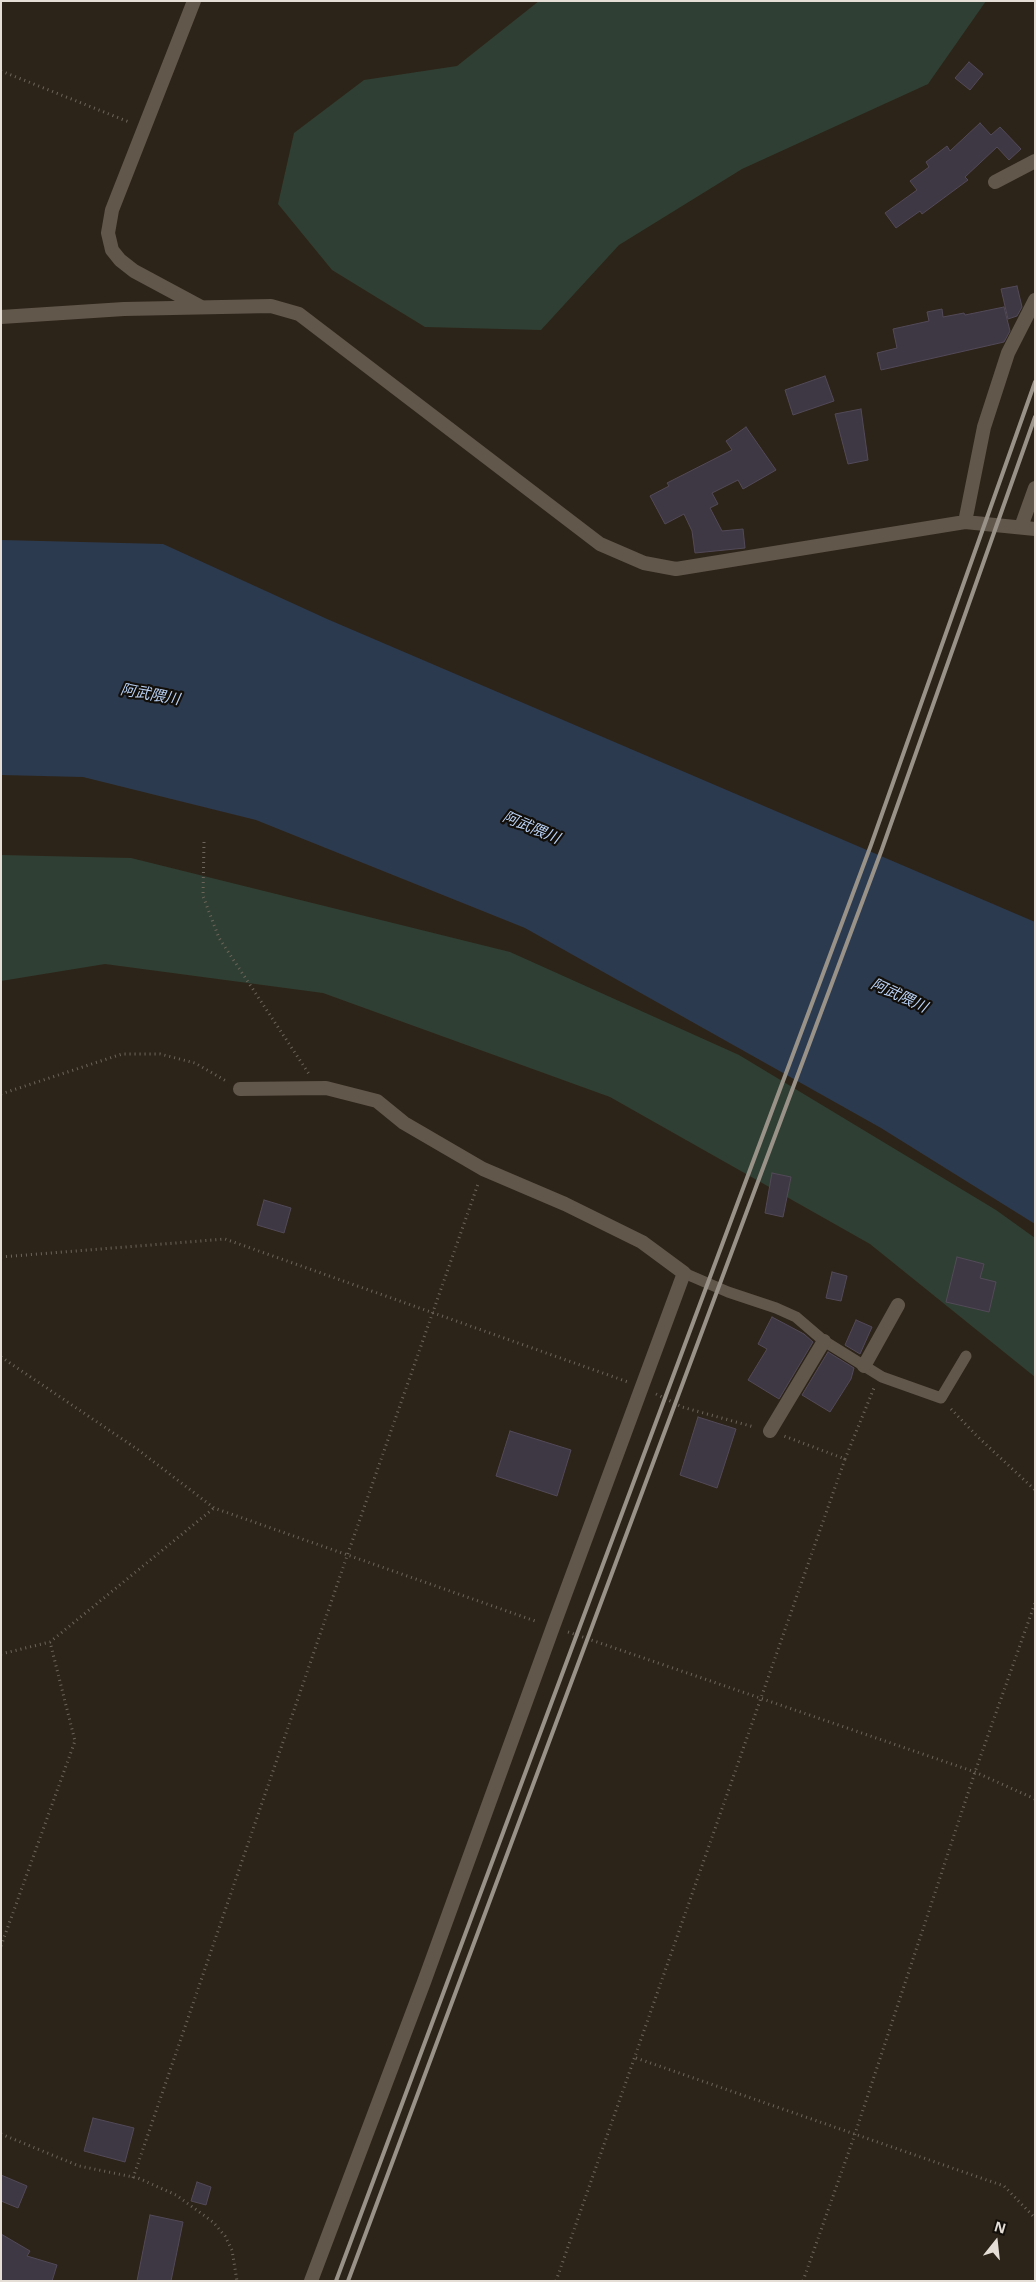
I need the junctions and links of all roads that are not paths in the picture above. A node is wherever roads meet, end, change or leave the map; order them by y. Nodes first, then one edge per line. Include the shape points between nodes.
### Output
1 (194, 1) edge
2 (1035, 160) edge
3 (995, 182) dead end
4 (1035, 300) edge
5 (201, 308) junction
6 (1, 317) edge
7 (1035, 488) edge
8 (964, 522) junction
9 (1028, 528) edge
10 (240, 1089) road end
11 (684, 1273) junction
12 (898, 1305) dead end
13 (824, 1341) junction
14 (966, 1356) dead end
15 (864, 1366) junction
16 (770, 1431) dead end
17 (311, 2281) edge

1 - 5 street via 112,210 108,232 112,250 120,260
2 - 3 street
4 - 8 street via 1005,362 984,427
5 - 6 street
5 - 8 street via 271,306 299,314 600,544 644,563 676,569
7 - 9 street
8 - 9 street
10 - 11 street via 326,1088 377,1101 404,1123 483,1169 642,1242
11 - 13 lane via 796,1317
11 - 17 street
12 - 15 street
13 - 15 lane
13 - 16 street
14 - 15 lane via 941,1398 879,1375

